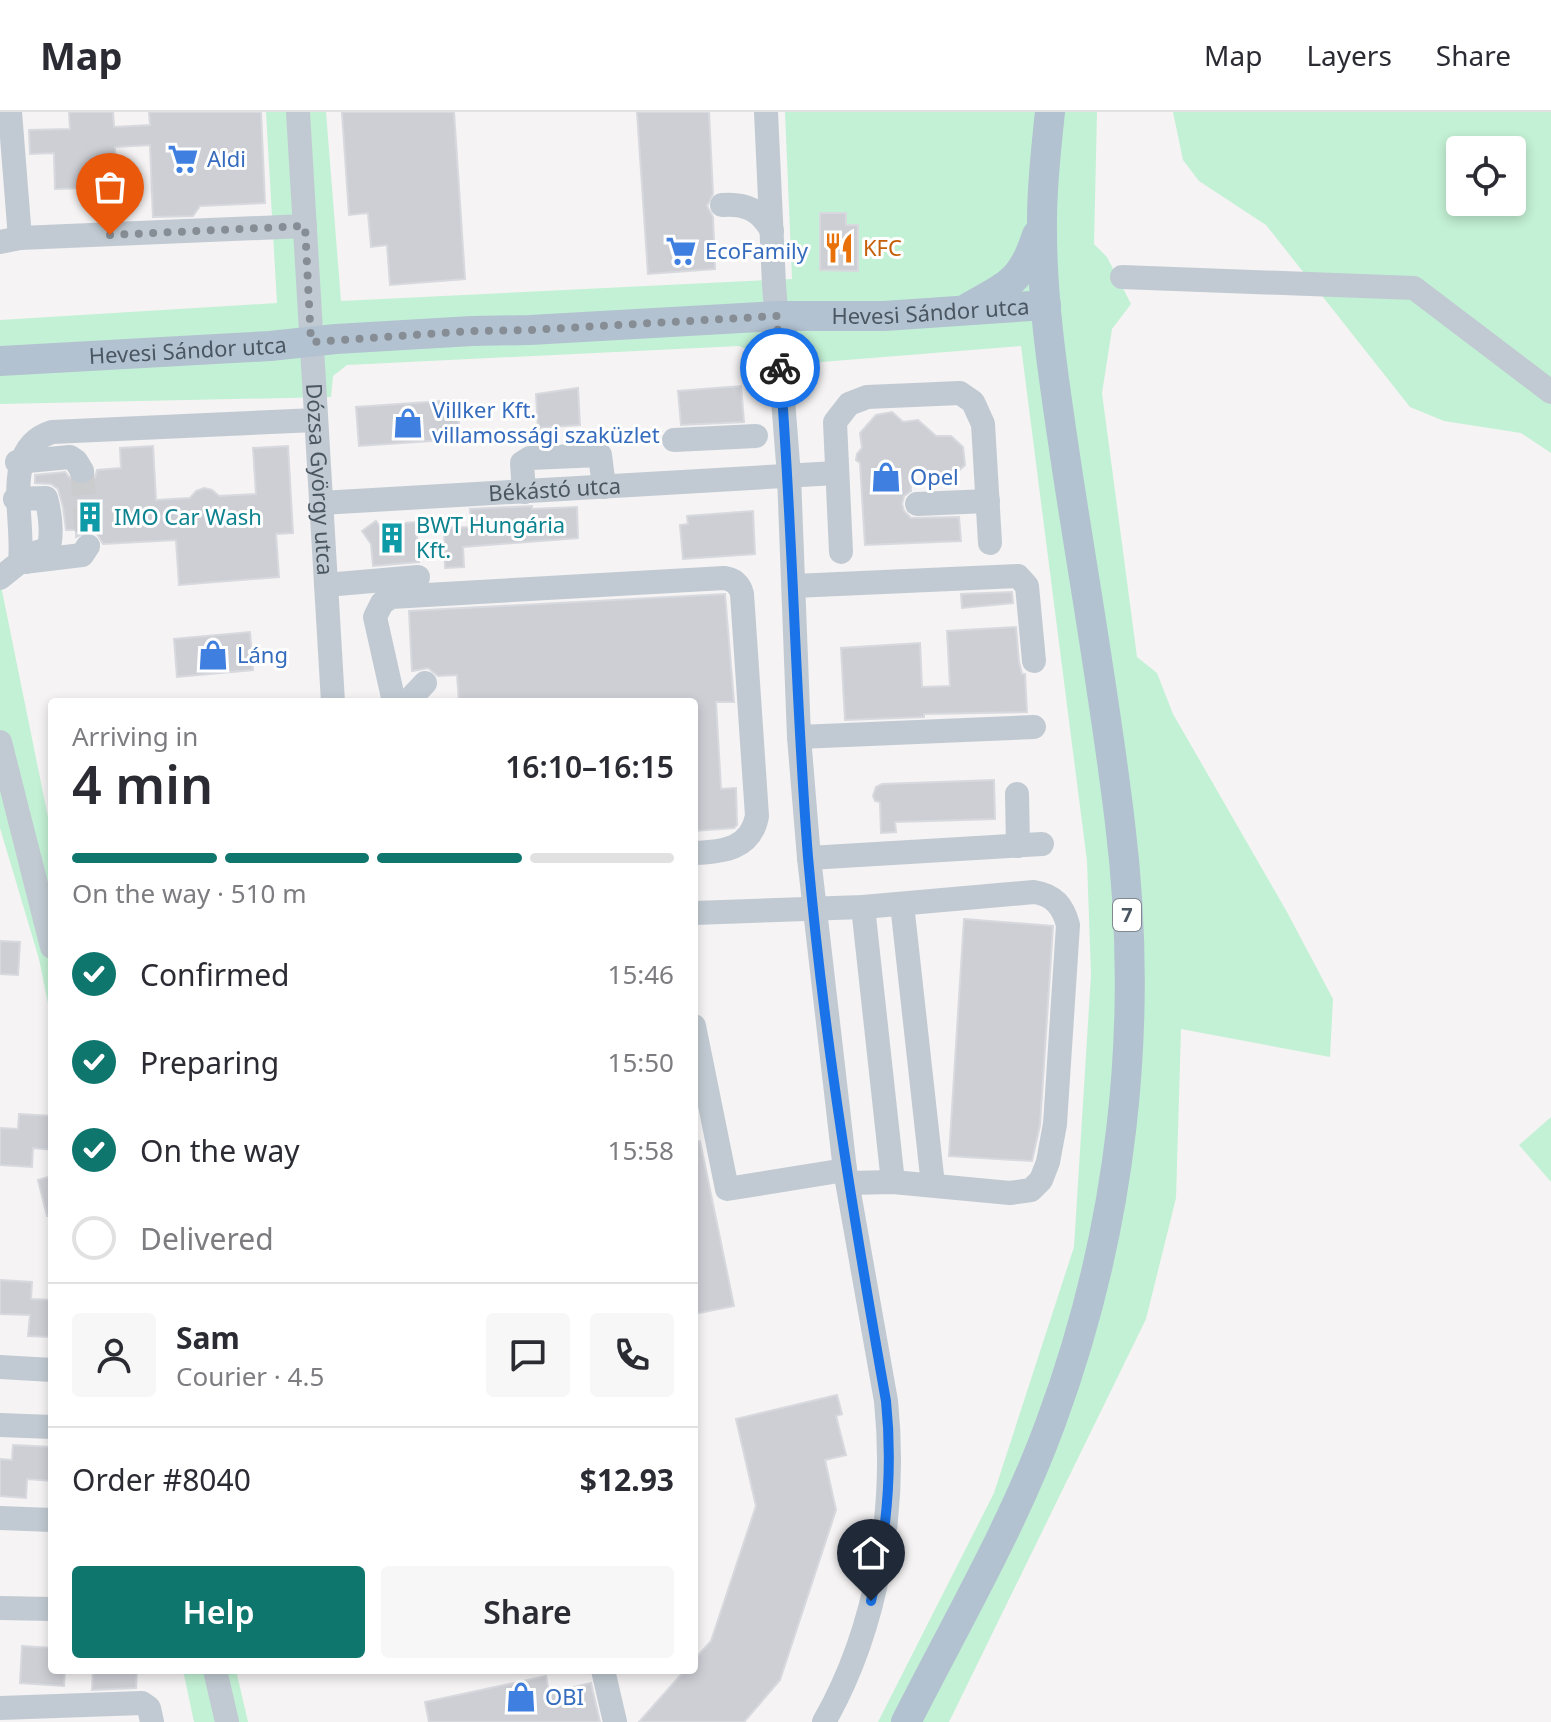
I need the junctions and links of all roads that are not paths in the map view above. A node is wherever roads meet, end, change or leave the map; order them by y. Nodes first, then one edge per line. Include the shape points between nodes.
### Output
1 (10, 112) edge
2 (298, 112) edge
3 (766, 112) edge
4 (1050, 112) edge
5 (722, 205) dead end
6 (1042, 219) junction
7 (305, 226) junction
8 (772, 231) junction
9 (10, 240) edge
10 (1122, 277) dead end
11 (1046, 305) junction
12 (964, 310) junction
13 (777, 316) junction
14 (311, 342) junction
15 (1050, 348) junction
16 (0, 361) edge
17 (1551, 392) edge
18 (316, 420) junction
19 (756, 436) dead end
20 (17, 462) junction
21 (82, 471) dead end
22 (836, 473) junction
23 (789, 476) junction
24 (678, 482) junction
25 (604, 487) junction
26 (524, 492) junction
27 (988, 501) junction
28 (321, 503) junction
29 (917, 504) dead end
30 (990, 543) dead end
31 (88, 546) dead end
32 (841, 552) dead end
33 (24, 562) junction
34 (418, 577) dead end
35 (0, 578) edge
36 (326, 585) junction
37 (794, 586) junction
38 (1034, 661) dead end
39 (425, 683) dead end
40 (333, 698) edge
41 (393, 698) edge
42 (411, 698) edge
43 (1034, 727) dead end
44 (799, 737) junction
45 (0, 742) edge
46 (1017, 794) dead end
47 (698, 853) edge
48 (809, 858) junction
49 (902, 904) junction
50 (863, 907) junction
51 (813, 909) junction
52 (698, 913) edge
53 (48, 931) edge
54 (698, 1046) edge
55 (846, 1176) junction
56 (893, 1182) junction
57 (933, 1185) junction
58 (0, 1367) edge
59 (48, 1370) edge
60 (0, 1425) edge
61 (48, 1427) edge
62 (0, 1518) edge
63 (48, 1520) edge
64 (0, 1608) edge
65 (48, 1609) edge
66 (216, 1674) edge
67 (604, 1674) edge
68 (0, 1708) edge
69 (152, 1722) edge
70 (227, 1722) edge
71 (615, 1722) edge
72 (824, 1722) edge
73 (906, 1722) edge

1 - 9 street
2 - 7 street, Dózsa György utca
3 - 8 street
4 - 6 main road, 7
5 - 8 street via 753,209
6 - 11 main road, 7
6 - 12 main road via 1021,272
7 - 9 street
7 - 14 street, Dózsa György utca
8 - 13 street
10 - 17 street via 1414,288
11 - 12 main road, Hevesi Sándor utca
11 - 15 main road, 7
12 - 13 main road, Hevesi Sándor utca
12 - 15 main road via 1016,319
13 - 14 main road, Hevesi Sándor utca
13 - 23 street
14 - 16 main road, Hevesi Sándor utca
14 - 18 street, Dózsa György utca
15 - 73 main road, 7 via 1121,827 1131,969 1123,1128 1089,1300 1050,1425 1016,1506
18 - 20 street via 52,432 38,435
18 - 28 street, Dózsa György utca
19 - 24 street via 673,434
20 - 21 street via 70,457
20 - 33 street via 15,499
22 - 23 street, Békástó utca
22 - 27 street via 835,422 849,404 867,397 960,393 973,402 983,424
22 - 32 street
23 - 24 street, Békástó utca
23 - 37 street
24 - 25 street, Békástó utca
25 - 26 street, Békástó utca
25 - 26 street via 599,445 525,460
26 - 28 street, Békástó utca
27 - 29 street
27 - 30 street
28 - 36 street, Dózsa György utca
31 - 33 street via 82,555
33 - 35 street
34 - 36 street
36 - 40 street, Dózsa György utca
37 - 38 street via 1018,576 1027,586
37 - 44 street
39 - 42 street
41 - 47 street via 375,617 391,597 733,580 742,594 757,816 752,833 741,844 724,852
43 - 44 street
44 - 48 street
45 - 53 street
46 - 48 street via 1030,845
48 - 51 street
49 - 50 street
49 - 57 street
49 - 57 street via 1040,893 1062,907 1068,925 1055,1124 1041,1180 1031,1190 1010,1193
50 - 51 street
50 - 56 street
51 - 52 street
51 - 55 street
54 - 55 street via 727,1189
55 - 56 street
55 - 72 street via 886,1401 889,1477 871,1601 859,1643
56 - 57 street
58 - 59 street
60 - 61 street
62 - 63 street
64 - 65 street
66 - 70 street
67 - 71 street
68 - 69 street via 142,1703

